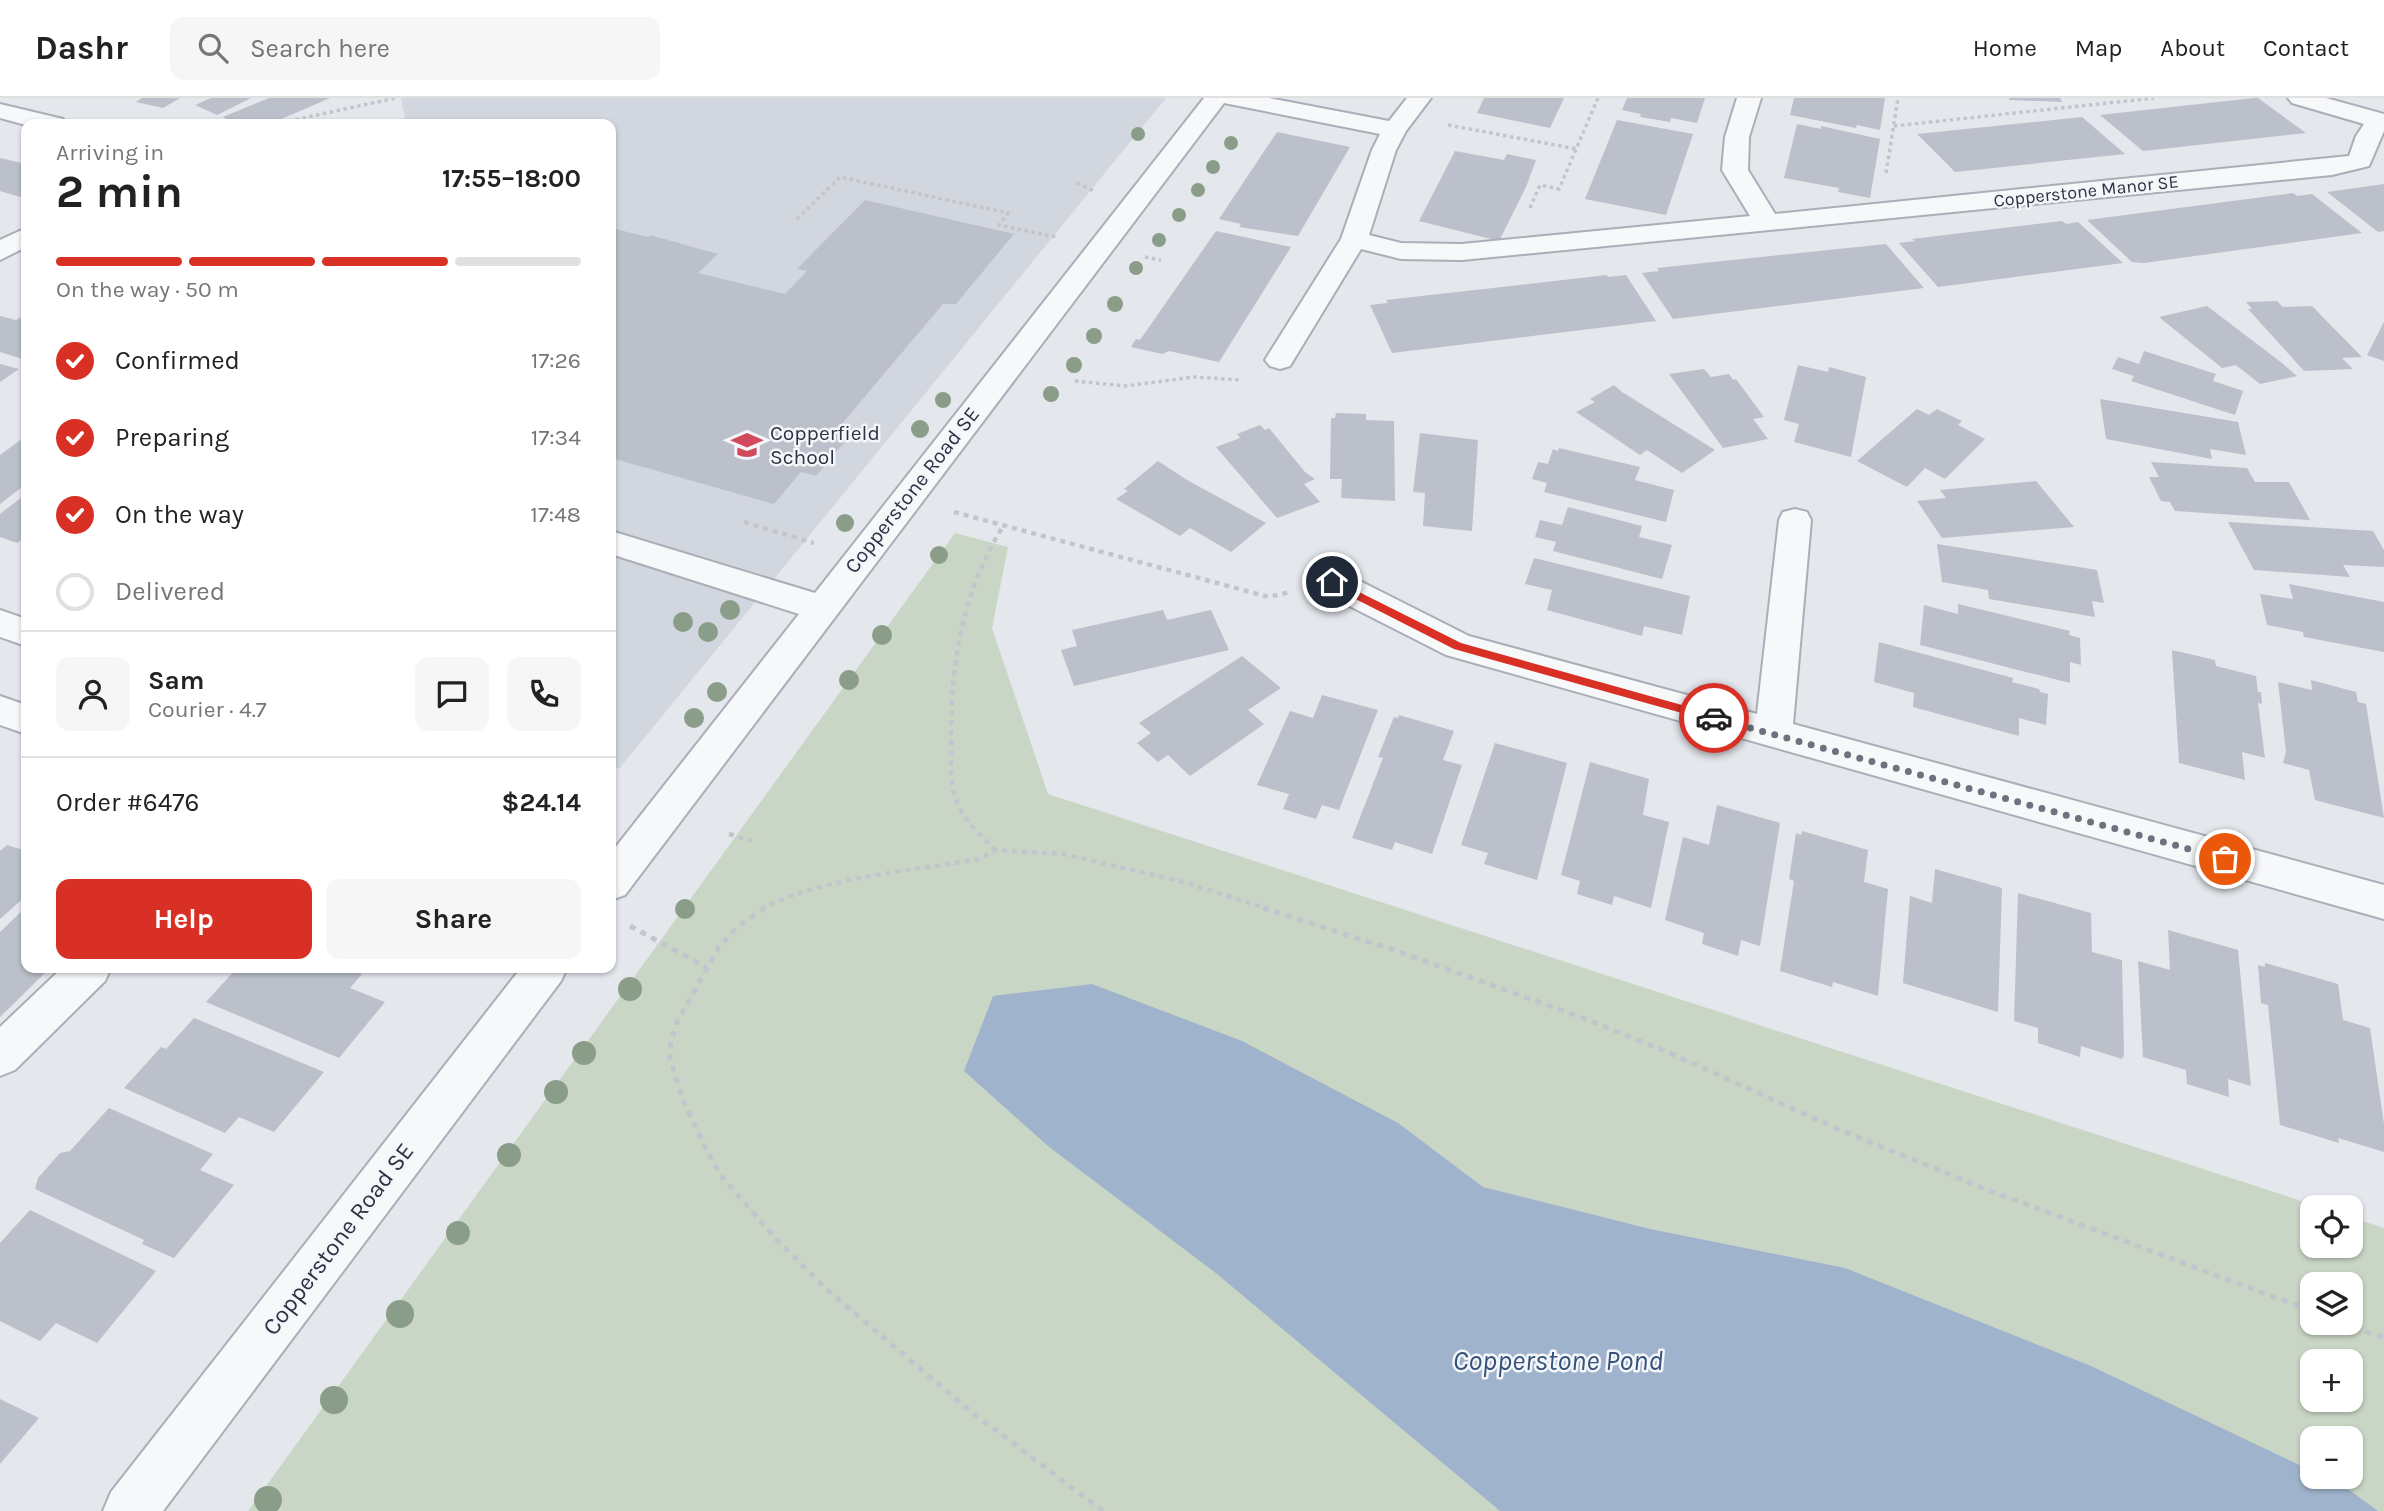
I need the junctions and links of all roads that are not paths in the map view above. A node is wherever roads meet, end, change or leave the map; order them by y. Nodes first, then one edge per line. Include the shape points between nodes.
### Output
1 (1216, 98) edge
2 (1231, 98) edge
3 (1419, 98) edge
4 (1749, 98) edge
5 (2300, 98) edge
6 (0, 111) edge
7 (33, 119) edge
8 (2381, 121) edge
9 (1395, 130) junction
10 (1768, 222) junction
11 (21, 239) edge
12 (1354, 239) junction
13 (0, 251) edge
14 (1280, 360) dead end
15 (1795, 520) dead end
16 (616, 544) edge
17 (1332, 582) road end
18 (821, 608) junction
19 (0, 624) edge
20 (21, 630) edge
21 (0, 710) edge
22 (21, 718) edge
23 (1773, 735) junction
24 (624, 843) edge
25 (616, 868) edge
26 (2384, 902) edge
27 (85, 973) edge
28 (542, 973) edge
29 (0, 1056) edge
30 (131, 1511) edge

1 - 18 street, Copperstone Road SE
2 - 9 street
3 - 9 street
4 - 10 street via 1737,137 1735,170
5 - 8 street, Copperstone Manor SE
6 - 7 street
8 - 10 street, Copperstone Manor SE via 2368,136 2360,161 2332,167
9 - 12 street
10 - 12 street, Copperstone Manor SE via 1462,252 1401,251
11 - 13 street
12 - 14 street
15 - 23 street
16 - 18 street
17 - 23 street via 1458,646
18 - 24 street, Copperstone Road SE
19 - 20 street
21 - 22 street
23 - 26 street
24 - 25 street, Copperstone Road SE
27 - 29 street
28 - 30 street, Copperstone Road SE

